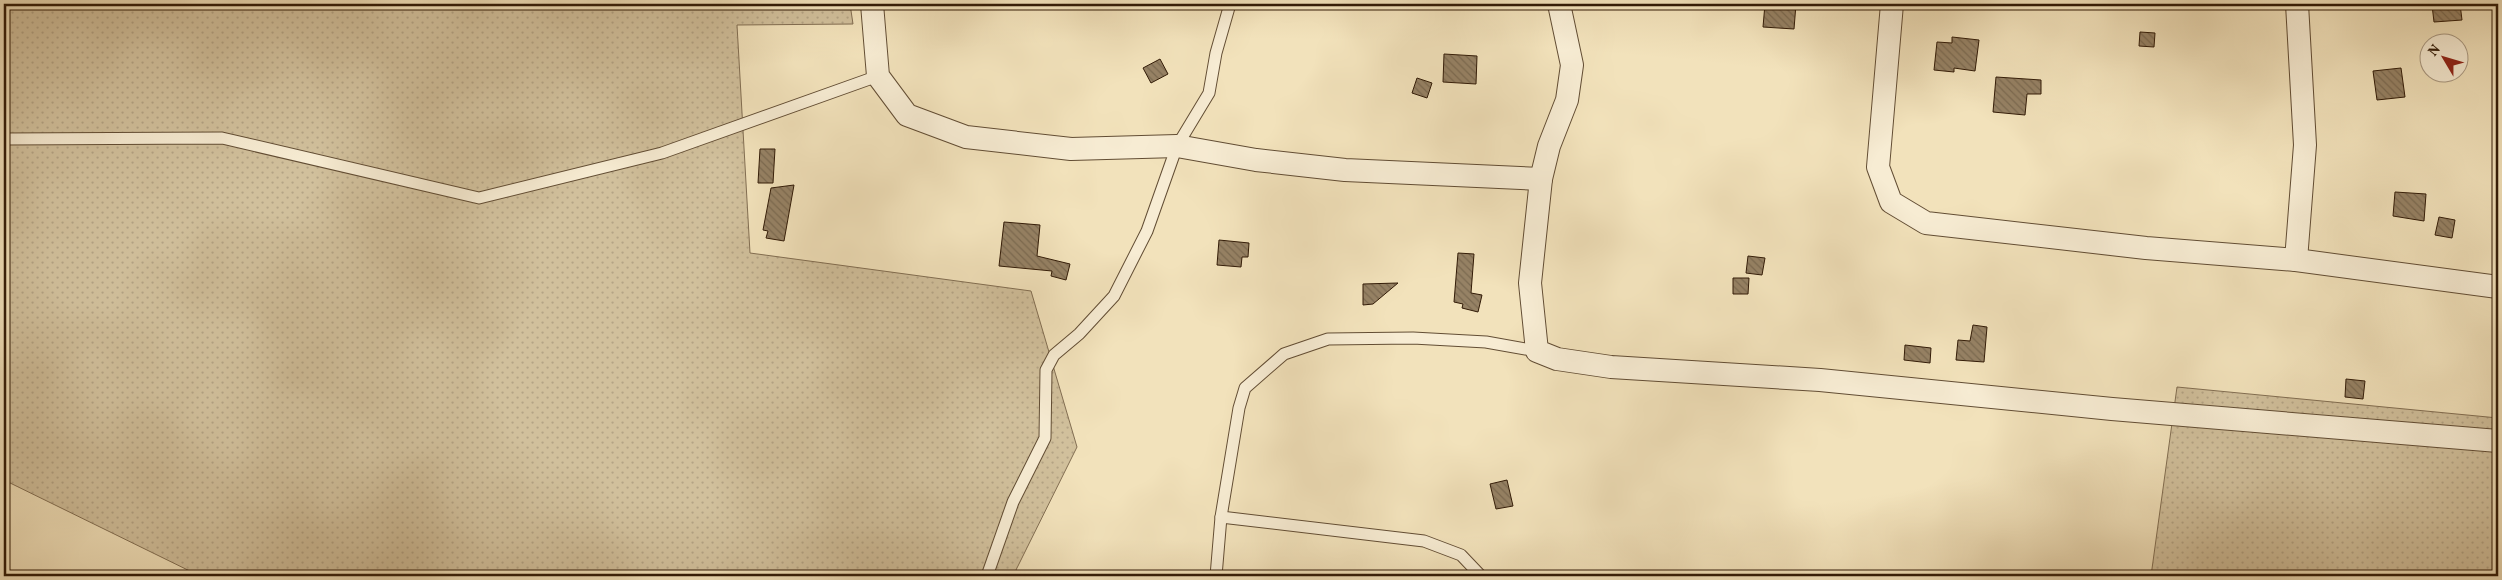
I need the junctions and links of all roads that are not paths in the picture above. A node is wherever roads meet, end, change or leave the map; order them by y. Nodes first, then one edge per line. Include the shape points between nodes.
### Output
1 (872, 4) edge
2 (1230, 4) edge
3 (1559, 4) edge
4 (1892, 4) edge
5 (2296, 4) edge
6 (878, 76) junction
7 (4, 139) edge
8 (1177, 146) junction
9 (1541, 179) junction
10 (2296, 260) junction
11 (2498, 287) edge
12 (1537, 351) junction
13 (2498, 441) edge
14 (1222, 517) junction
15 (987, 576) edge
16 (1216, 576) edge
17 (1481, 576) edge

1 - 6 street
2 - 8 lane via 1209,93
3 - 9 street via 1572,65 1567,100 1549,146
4 - 10 street via 1878,167 1891,202 1926,223 2146,248
5 - 10 street via 2305,145
6 - 7 lane via 662,153 479,198 222,138
6 - 8 street via 907,115 966,138 1071,150
8 - 9 street via 1256,160 1345,170
8 - 15 lane via 1147,231 1114,296 1079,334 1054,355 1046,370 1044,438 1013,502
9 - 12 street via 1530,282
10 - 11 street
12 - 13 street via 1557,359 1611,367 1820,380 2112,409
12 - 14 lane via 1486,342 1413,338 1328,340 1284,354 1245,388
14 - 16 lane
14 - 17 lane via 1424,542 1461,555

